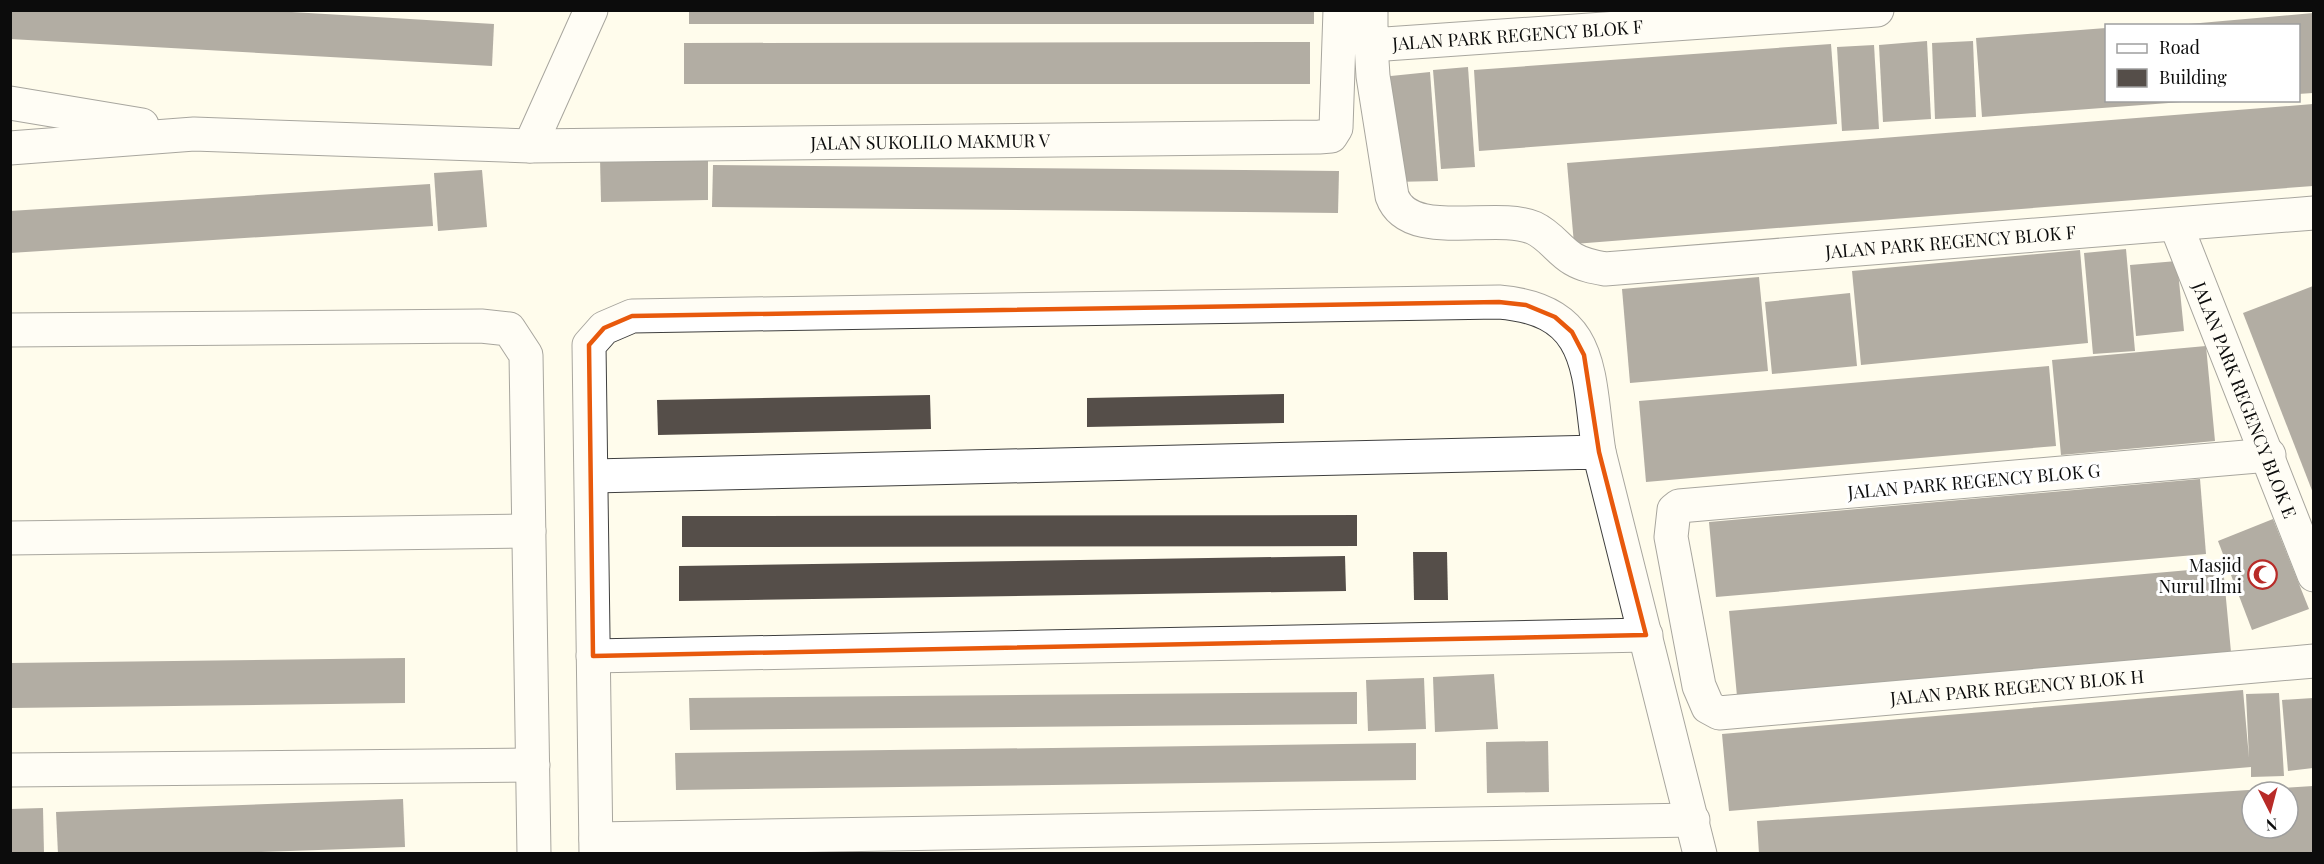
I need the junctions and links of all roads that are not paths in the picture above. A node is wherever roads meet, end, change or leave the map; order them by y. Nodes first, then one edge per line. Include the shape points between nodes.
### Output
1 (591, 10) edge
2 (1340, 10) edge
3 (1371, 10) edge
4 (1876, 10) edge
5 (1662, 19) edge
6 (1371, 45) junction
7 (10, 103) edge
8 (194, 134) junction
9 (530, 146) junction
10 (10, 148) edge
11 (2313, 213) edge
12 (2176, 225) junction
13 (10, 330) edge
14 (1599, 452) junction
15 (2269, 455) junction
16 (592, 476) junction
17 (529, 531) junction
18 (10, 538) edge
19 (2313, 575) edge
20 (1646, 635) junction
21 (593, 656) junction
22 (2313, 661) edge
23 (1719, 712) joint
24 (533, 765) junction
25 (10, 770) edge
26 (1693, 819) junction
27 (596, 846) edge
28 (534, 854) edge
29 (1700, 854) edge

1 - 9 street
2 - 9 street, JALAN SUKOLILO MAKMUR V via 1336,128 1331,135
3 - 6 street, JALAN PARK REGENCY BLOK F
4 - 5 street, JALAN PARK REGENCY BLOK F
5 - 6 street, JALAN PARK REGENCY BLOK F
6 - 12 street, JALAN PARK REGENCY BLOK F via 1396,208 1430,222 1511,222 1533,228 1555,241 1572,259 1588,266 1605,269
7 - 8 street
8 - 9 street, JALAN SUKOLILO MAKMUR V
8 - 10 street
11 - 12 street, JALAN PARK REGENCY BLOK F
12 - 15 street, JALAN PARK REGENCY BLOK E
13 - 17 street via 481,326 509,329 526,355
14 - 16 street
14 - 16 street via 1584,355 1572,332 1555,317 1526,305 1499,302 632,316 604,328 589,345
14 - 20 street
15 - 19 street, JALAN PARK REGENCY BLOK E
15 - 23 street, JALAN PARK REGENCY BLOK G via 1679,506 1674,510 1671,537 1699,686 1708,707
16 - 21 street
17 - 18 street
17 - 24 street
20 - 21 street
20 - 26 street
21 - 27 street
22 - 23 street, JALAN PARK REGENCY BLOK H
24 - 25 street
24 - 28 street
26 - 27 street
26 - 29 street

